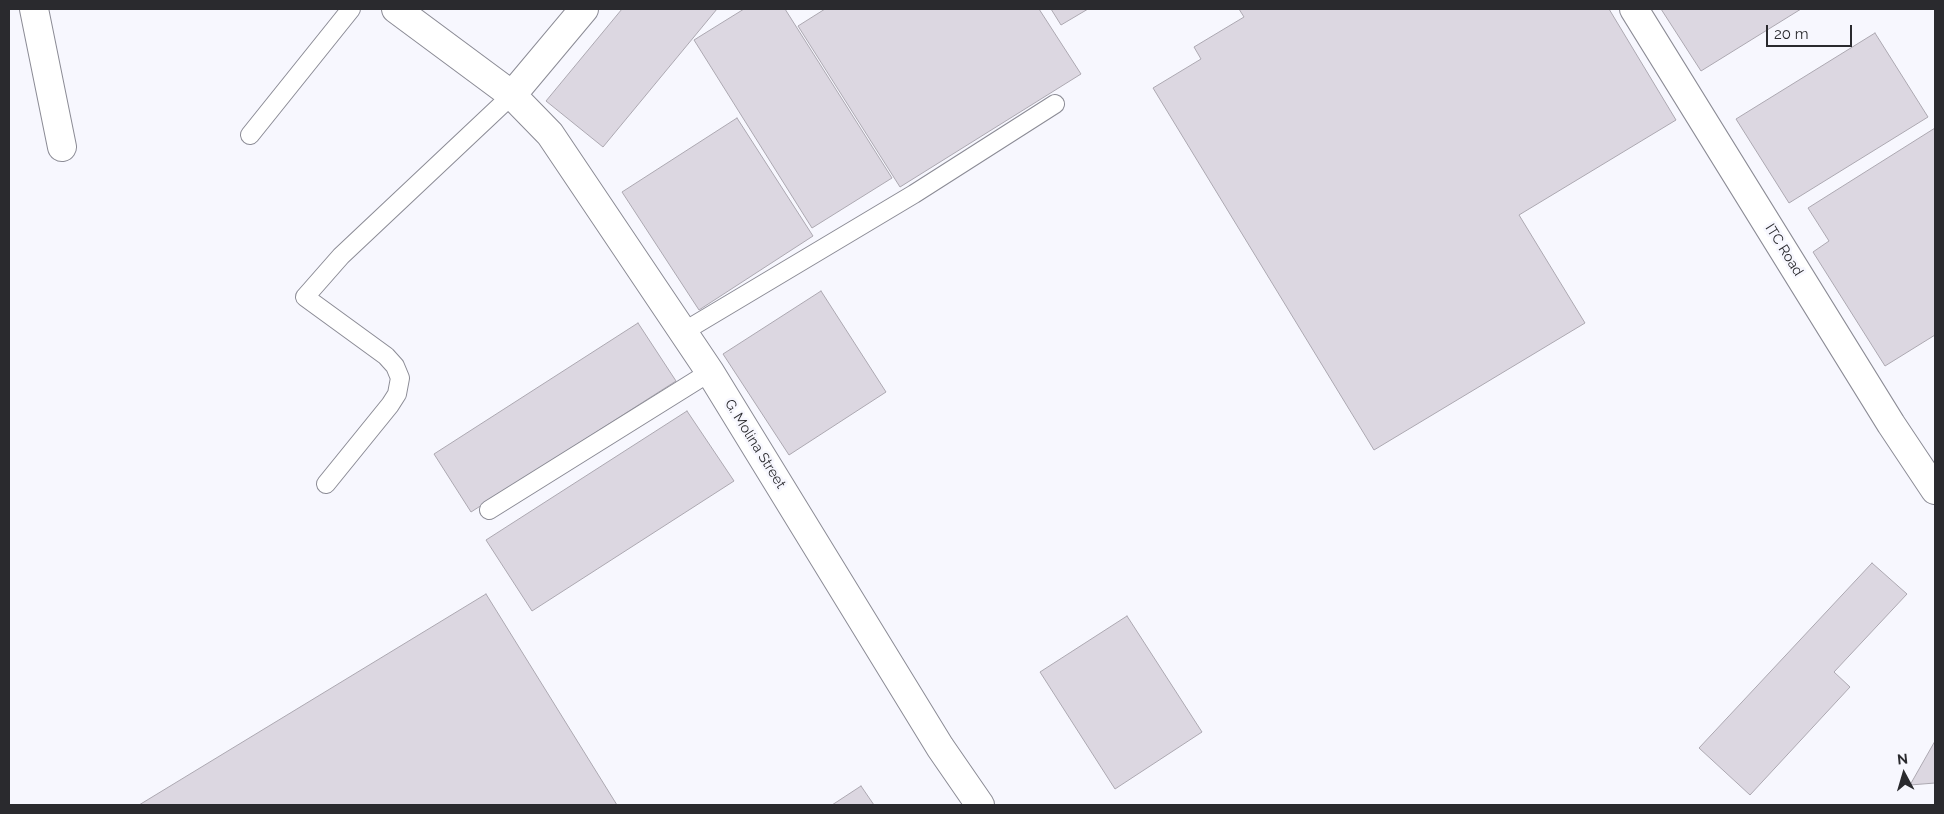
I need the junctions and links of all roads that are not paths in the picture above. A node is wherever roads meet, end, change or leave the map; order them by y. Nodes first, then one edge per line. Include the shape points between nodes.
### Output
1 (34, 9) edge
2 (351, 9) edge
3 (396, 9) edge
4 (584, 9) edge
5 (1634, 9) edge
6 (512, 95) junction
7 (1055, 104) dead end
8 (250, 135) dead end
9 (62, 147) dead end
10 (683, 332) junction
11 (710, 372) junction
12 (326, 484) dead end
13 (1935, 490) edge
14 (489, 510) dead end
15 (980, 805) edge

1 - 9 street
2 - 8 lane
3 - 6 street, G. Molina Street
4 - 6 street
5 - 13 street, ITC Road
6 - 10 street, G. Molina Street via 550,134
6 - 12 lane via 341,256 305,297 386,356 396,366 400,378 397,394 390,405
7 - 10 lane via 914,194
10 - 11 street, G. Molina Street
11 - 14 lane
11 - 15 street, G. Molina Street via 940,747

